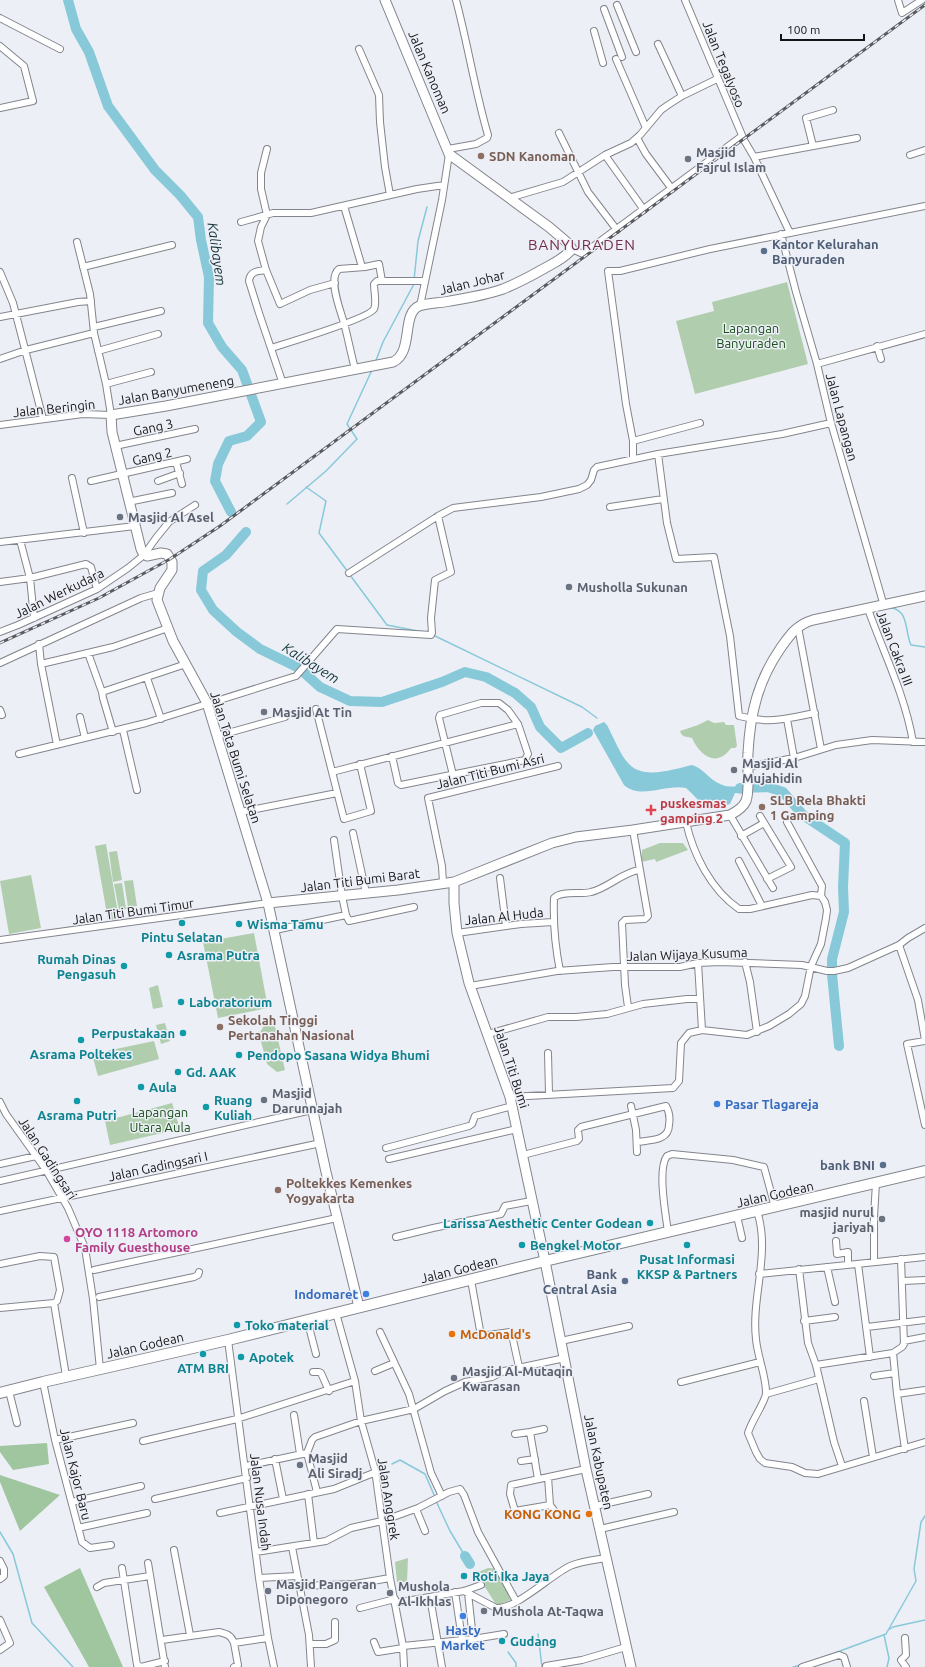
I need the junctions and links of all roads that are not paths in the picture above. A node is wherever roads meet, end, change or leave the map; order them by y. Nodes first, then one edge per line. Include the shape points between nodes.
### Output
1 (385, 0) edge
2 (456, 0) edge
3 (685, 0) edge
4 (898, 0) edge
5 (922, 0) edge
6 (617, 5) dead end
7 (604, 9) dead end
8 (0, 18) edge
9 (594, 31) dead end
10 (658, 44) dead end
11 (0, 46) edge
12 (60, 49) dead end
13 (359, 49) dead end
14 (636, 52) dead end
15 (603, 63) dead end
16 (717, 79) junction
17 (682, 96) junction
18 (0, 108) edge
19 (833, 110) dead end
20 (646, 128) junction
21 (559, 133) dead end
22 (742, 136) junction
23 (637, 138) junction
24 (857, 138) dead end
25 (813, 146) junction
26 (267, 149) dead end
27 (925, 150) edge
28 (449, 152) junction
29 (605, 155) junction
30 (910, 155) dead end
31 (754, 157) junction
32 (578, 173) junction
33 (444, 185) junction
34 (672, 189) junction
35 (390, 195) junction
36 (510, 198) junction
37 (344, 206) junction
38 (925, 206) edge
39 (644, 210) junction
40 (267, 215) junction
41 (241, 222) dead end
42 (617, 230) junction
43 (790, 233) junction
44 (781, 234) junction
45 (77, 242) dead end
46 (172, 244) dead end
47 (572, 249) junction
48 (83, 267) junction
49 (362, 267) junction
50 (266, 270) junction
51 (0, 272) edge
52 (382, 281) junction
53 (425, 281) junction
54 (335, 283) junction
55 (90, 301) junction
56 (420, 306) junction
57 (161, 311) dead end
58 (16, 315) junction
59 (0, 317) edge
60 (344, 323) junction
61 (94, 330) junction
62 (158, 334) dead end
63 (925, 334) edge
64 (877, 346) junction
65 (272, 348) junction
66 (26, 350) junction
67 (98, 351) junction
68 (0, 359) edge
69 (881, 359) dead end
70 (817, 364) junction
71 (354, 369) junction
72 (151, 372) dead end
73 (106, 384) junction
74 (283, 384) junction
75 (111, 415) junction
76 (43, 419) junction
77 (831, 422) junction
78 (700, 423) dead end
79 (0, 425) edge
80 (195, 429) dead end
81 (633, 441) junction
82 (115, 446) junction
83 (658, 454) junction
84 (187, 459) dead end
85 (633, 459) junction
86 (176, 462) junction
87 (180, 473) junction
88 (123, 474) junction
89 (72, 478) dead end
90 (91, 481) dead end
91 (158, 481) dead end
92 (182, 484) dead end
93 (172, 492) dead end
94 (663, 499) junction
95 (128, 502) junction
96 (195, 505) dead end
97 (610, 507) dead end
98 (438, 516) junction
99 (135, 526) junction
100 (84, 533) junction
101 (20, 540) junction
102 (0, 542) edge
103 (144, 555) junction
104 (349, 573) dead end
105 (30, 578) junction
106 (0, 582) edge
107 (97, 589) junction
108 (158, 593) junction
109 (925, 596) edge
110 (884, 606) junction
111 (868, 609) junction
112 (34, 618) junction
113 (798, 627) junction
114 (168, 628) junction
115 (0, 632) edge
116 (39, 644) junction
117 (88, 653) junction
118 (0, 663) edge
119 (41, 664) junction
120 (186, 664) junction
121 (147, 678) junction
122 (102, 692) junction
123 (207, 703) junction
124 (316, 709) dead end
125 (815, 713) junction
126 (80, 717) dead end
127 (285, 718) dead end
128 (161, 719) junction
129 (752, 719) junction
130 (787, 719) junction
131 (518, 724) junction
132 (123, 730) junction
133 (113, 732) junction
134 (217, 736) junction
135 (85, 738) junction
136 (445, 742) junction
137 (913, 742) junction
138 (925, 742) edge
139 (57, 744) junction
140 (821, 749) junction
141 (19, 754) dead end
142 (392, 756) junction
143 (794, 758) junction
144 (360, 764) junction
145 (558, 766) dead end
146 (747, 767) junction
147 (332, 772) junction
148 (453, 776) junction
149 (137, 790) dead end
150 (337, 793) junction
151 (241, 812) junction
152 (730, 815) junction
153 (760, 816) dead end
154 (686, 822) junction
155 (787, 822) dead end
156 (764, 823) junction
157 (633, 830) junction
158 (353, 833) dead end
159 (741, 836) junction
160 (334, 840) dead end
161 (738, 861) dead end
162 (639, 870) junction
163 (500, 878) dead end
164 (767, 879) junction
165 (454, 882) junction
166 (443, 883) junction
167 (773, 888) dead end
168 (366, 893) junction
169 (342, 896) junction
170 (821, 896) junction
171 (268, 904) junction
172 (762, 906) junction
173 (414, 907) dead end
174 (346, 915) junction
175 (553, 922) junction
176 (506, 926) junction
177 (925, 928) edge
178 (275, 930) junction
179 (457, 933) junction
180 (0, 940) edge
181 (899, 945) junction
182 (745, 962) junction
183 (698, 963) junction
184 (811, 966) junction
185 (625, 967) junction
186 (560, 971) junction
187 (470, 986) junction
188 (700, 999) junction
189 (628, 1007) junction
190 (702, 1030) junction
191 (757, 1032) junction
192 (488, 1034) junction
193 (925, 1041) edge
194 (548, 1052) dead end
195 (549, 1094) junction
196 (511, 1101) junction
197 (0, 1102) edge
198 (631, 1106) dead end
199 (312, 1110) junction
200 (632, 1115) junction
201 (925, 1125) edge
202 (517, 1129) junction
203 (637, 1142) junction
204 (321, 1143) junction
205 (386, 1148) dead end
206 (637, 1152) dead end
207 (523, 1155) junction
208 (36, 1156) junction
209 (390, 1159) dead end
210 (0, 1164) edge
211 (46, 1170) junction
212 (925, 1171) edge
213 (0, 1181) edge
214 (876, 1183) junction
215 (61, 1198) junction
216 (531, 1201) junction
217 (775, 1207) junction
218 (0, 1211) edge
219 (757, 1211) junction
220 (737, 1216) junction
221 (337, 1218) junction
222 (668, 1232) junction
223 (396, 1238) dead end
224 (742, 1238) dead end
225 (836, 1242) dead end
226 (925, 1257) edge
227 (901, 1259) junction
228 (545, 1261) junction
229 (874, 1261) junction
230 (0, 1264) edge
231 (858, 1264) junction
232 (848, 1265) junction
233 (827, 1267) junction
234 (799, 1269) junction
235 (94, 1270) dead end
236 (199, 1272) dead end
237 (759, 1274) junction
238 (471, 1280) junction
239 (925, 1280) edge
240 (903, 1281) junction
241 (99, 1297) dead end
242 (835, 1302) dead end
243 (54, 1303) junction
244 (359, 1307) junction
245 (0, 1308) edge
246 (336, 1313) junction
247 (835, 1317) dead end
248 (307, 1319) junction
249 (925, 1320) edge
250 (804, 1321) junction
251 (903, 1322) junction
252 (629, 1326) dead end
253 (867, 1327) junction
254 (380, 1332) dead end
255 (925, 1337) edge
256 (228, 1340) junction
257 (561, 1341) junction
258 (904, 1341) junction
259 (893, 1353) junction
260 (316, 1354) dead end
261 (870, 1357) junction
262 (565, 1358) junction
263 (760, 1362) junction
264 (394, 1363) junction
265 (816, 1365) junction
266 (519, 1367) junction
267 (100, 1369) junction
268 (375, 1371) dead end
269 (313, 1372) dead end
270 (895, 1373) junction
271 (66, 1376) junction
272 (874, 1376) dead end
273 (819, 1379) junction
274 (355, 1381) junction
275 (43, 1382) junction
276 (681, 1382) dead end
277 (329, 1390) junction
278 (925, 1390) edge
279 (4, 1392) edge
280 (766, 1394) junction
281 (897, 1394) junction
282 (864, 1401) dead end
283 (414, 1409) junction
284 (294, 1415) dead end
285 (237, 1419) junction
286 (361, 1421) junction
287 (17, 1423) dead end
288 (134, 1423) dead end
289 (544, 1429) dead end
290 (530, 1432) junction
291 (515, 1434) dead end
292 (55, 1440) junction
293 (143, 1441) dead end
294 (925, 1442) edge
295 (905, 1449) junction
296 (303, 1453) junction
297 (874, 1457) junction
298 (275, 1459) junction
299 (535, 1459) junction
300 (521, 1461) dead end
301 (246, 1466) junction
302 (842, 1466) junction
303 (586, 1469) junction
304 (375, 1470) junction
305 (548, 1477) junction
306 (247, 1478) junction
307 (538, 1479) junction
308 (141, 1486) dead end
309 (317, 1492) junction
310 (308, 1494) junction
311 (648, 1494) dead end
312 (155, 1499) dead end
313 (283, 1499) junction
314 (437, 1499) junction
315 (72, 1502) junction
316 (550, 1505) junction
317 (251, 1506) junction
318 (595, 1506) junction
319 (416, 1508) junction
320 (674, 1512) dead end
321 (147, 1513) dead end
322 (220, 1513) dead end
323 (556, 1513) dead end
324 (382, 1521) junction
325 (78, 1528) junction
326 (600, 1529) junction
327 (425, 1532) dead end
328 (314, 1543) junction
329 (111, 1545) dead end
330 (292, 1547) junction
331 (174, 1550) dead end
332 (256, 1552) junction
333 (606, 1558) junction
334 (0, 1560) edge
335 (148, 1563) dead end
336 (122, 1568) dead end
337 (150, 1576) junction
338 (297, 1576) junction
339 (259, 1578) junction
340 (390, 1578) junction
341 (0, 1579) edge
342 (125, 1580) junction
343 (481, 1585) dead end
344 (300, 1586) junction
345 (97, 1587) dead end
346 (455, 1592) junction
347 (466, 1592) junction
348 (430, 1597) junction
349 (395, 1601) junction
350 (516, 1601) junction
351 (360, 1608) dead end
352 (0, 1620) edge
353 (335, 1622) dead end
354 (504, 1634) dead end
355 (190, 1635) junction
356 (268, 1638) junction
357 (905, 1638) dead end
358 (462, 1639) junction
359 (473, 1639) junction
360 (162, 1640) junction
361 (374, 1642) dead end
362 (438, 1642) junction
363 (234, 1643) junction
364 (310, 1644) junction
365 (403, 1647) junction
366 (626, 1647) junction
367 (0, 1650) edge
368 (165, 1664) edge
369 (822, 1664) edge
370 (237, 1666) edge
371 (546, 1666) edge
372 (274, 1667) edge
373 (311, 1667) edge
374 (404, 1667) edge
375 (442, 1667) edge
376 (631, 1667) edge
377 (802, 1667) edge
378 (847, 1667) edge
379 (906, 1667) edge

1 - 28 street, Jalan Kanoman
2 - 28 street via 488,136 482,142
3 - 16 street, Jalan Tegalyoso
4 - 5 street via 902,13
6 - 14 street
7 - 20 street via 627,88
8 - 12 street
9 - 15 street
10 - 17 street
11 - 18 street via 24,66 33,101
13 - 35 street via 379,95
16 - 17 street
16 - 22 street, Jalan Tegalyoso
17 - 20 street via 661,110
19 - 25 street via 806,118
20 - 23 street
21 - 32 street
22 - 31 street, Jalan Tegalyoso
22 - 34 street
23 - 29 street
23 - 34 street
24 - 25 street
25 - 31 street
26 - 40 street via 261,173 261,189
27 - 30 street
28 - 33 street
28 - 36 street
29 - 32 street
29 - 39 street
31 - 43 street, Jalan Tegalyoso
32 - 36 street via 554,186
32 - 42 street
33 - 35 street
33 - 53 street
34 - 39 street
35 - 37 street
36 - 47 street via 549,227
37 - 40 street via 311,213
37 - 49 street
38 - 43 street
39 - 42 street
40 - 41 street
40 - 50 street via 263,220 258,241
42 - 47 street via 584,254
43 - 44 street
44 - 70 street, Jalan Lapangan
44 - 81 street via 608,272
45 - 48 street
46 - 48 street
47 - 56 street, Jalan Johar via 557,262 502,289 475,297
48 - 55 street
49 - 52 street via 379,264
49 - 54 street via 337,270
50 - 54 street via 280,304 310,290
50 - 65 street via 252,273 249,281
51 - 58 street
52 - 53 street
52 - 60 street via 374,284 373,310 367,315
53 - 56 street
54 - 60 street
55 - 58 street
55 - 61 street
56 - 71 street via 411,315 401,356 391,362
57 - 61 street
58 - 59 street
58 - 66 street
60 - 65 street
60 - 71 street
61 - 66 street
61 - 67 street
62 - 67 street
63 - 64 street
64 - 69 street
64 - 70 street
65 - 74 street
66 - 68 street
66 - 76 street
67 - 73 street
70 - 77 street, Jalan Lapangan
71 - 74 street
72 - 73 street
73 - 75 street
74 - 75 street, Jalan Banyumeneng
75 - 76 street, Jalan Beringin via 88,414
75 - 82 street, Jalan Banyumeneng
76 - 79 street, Jalan Beringin
77 - 83 street via 782,434
77 - 110 street, Jalan Lapangan
78 - 81 street
80 - 82 street, Gang 3
81 - 85 street
82 - 88 street, Jalan Banyumeneng
83 - 85 street
83 - 94 street
84 - 86 street, Gang 2
85 - 98 street via 594,468 591,480 579,489 541,497 457,507
86 - 87 street
86 - 88 street, Gang 2
87 - 91 street
87 - 92 street
88 - 90 street, Gang 2
88 - 95 street, Jalan Banyumeneng
89 - 100 street
93 - 95 street
94 - 97 street
94 - 129 street via 676,559 714,557 730,636 739,716
95 - 99 street, Jalan Banyumeneng
96 - 103 street, Jalan Werkudara via 169,522
98 - 104 street
98 - 123 street via 451,572 435,580 431,634 338,629 296,676
99 - 100 street
99 - 103 street, Jalan Banyumeneng via 140,549
100 - 101 street
101 - 102 street
101 - 105 street
103 - 107 street, Jalan Werkudara
103 - 108 street via 150,557 161,553 167,554 172,562 172,570
105 - 106 street
105 - 107 street via 87,564 91,567
105 - 112 street
107 - 112 street, Jalan Werkudara
108 - 114 street, Jalan Tata Bumi Selatan via 157,600
108 - 116 street via 141,598
109 - 110 street
110 - 111 street
111 - 113 street via 813,620
111 - 137 street, Jalan Cakra III via 897,683
112 - 115 street, Jalan Werkudara
113 - 125 street
113 - 129 street via 771,662 760,686
114 - 117 street
114 - 120 street, Jalan Tata Bumi Selatan
116 - 118 street
116 - 119 street
117 - 119 street
117 - 122 street
119 - 139 street
120 - 121 street
120 - 123 street, Jalan Tata Bumi Selatan
121 - 122 street
121 - 128 street
122 - 133 street
123 - 128 street
123 - 134 street, Jalan Tata Bumi Selatan
124 - 147 street
125 - 130 street
125 - 140 street
126 - 135 street
127 - 134 street
128 - 132 street
129 - 130 street
129 - 146 street
130 - 143 street
131 - 136 street
131 - 136 street via 504,705 481,703 440,714 438,718
131 - 148 street via 528,754 525,760
132 - 133 street
132 - 149 street
133 - 135 street
134 - 151 street, Jalan Tata Bumi Selatan
135 - 139 street
136 - 142 street
136 - 148 street
137 - 138 street
137 - 140 street via 872,740
139 - 141 street
140 - 143 street
142 - 144 street
142 - 148 street via 398,783 401,786
143 - 146 street
144 - 147 street
144 - 150 street via 370,812 344,822
145 - 166 street, Jalan Titi Bumi Asri via 428,798
146 - 152 street via 748,790 742,807
147 - 150 street
150 - 151 street
151 - 171 street, Jalan Tata Bumi Selatan
152 - 154 street, Jalan Titi Bumi Barat
152 - 159 street
153 - 156 street
154 - 157 street, Jalan Titi Bumi Barat
154 - 172 street via 695,850 721,892 739,909
155 - 170 street via 822,886
156 - 159 street
156 - 164 street via 791,867
157 - 162 street
157 - 165 street, Jalan Titi Bumi Barat via 576,837 552,843
158 - 168 street
159 - 164 street
160 - 169 street
161 - 172 street
162 - 175 street via 591,892 557,895 554,898
162 - 185 street via 648,916 645,919 625,920 622,923
163 - 176 street
164 - 167 street
165 - 166 street, Jalan Titi Bumi Barat
165 - 179 street, Jalan Titi Bumi
166 - 168 street, Jalan Titi Bumi Barat
168 - 169 street, Jalan Titi Bumi Barat
169 - 171 street, Jalan Titi Bumi Barat
169 - 174 street
170 - 172 street via 812,894
170 - 184 street via 827,910 826,918 821,944
171 - 178 street, Jalan Tata Bumi Selatan
171 - 180 street, Jalan Titi Bumi Timur
173 - 174 street via 352,921 349,921
174 - 178 street
175 - 176 street, Jalan Al Huda
175 - 186 street
176 - 179 street, Jalan Al Huda
177 - 181 street, Jalan Wijaya Kusuma
178 - 199 street, Jalan Tata Bumi Selatan
179 - 187 street, Jalan Titi Bumi
181 - 184 street, Jalan Wijaya Kusuma via 837,971
181 - 193 street via 918,1000
182 - 183 street, Jalan Wijaya Kusuma
182 - 184 street, Jalan Wijaya Kusuma
182 - 191 street
183 - 185 street, Jalan Wijaya Kusuma via 680,967
183 - 188 street
184 - 191 street via 799,1007
185 - 186 street, Jalan Wijaya Kusuma
185 - 189 street
186 - 187 street, Jalan Wijaya Kusuma
187 - 192 street, Jalan Titi Bumi
188 - 189 street via 687,998
188 - 190 street
189 - 192 street via 607,1014 539,1019
190 - 191 street via 742,1035
190 - 195 street via 689,1033 680,1043 679,1081 673,1088
192 - 196 street, Jalan Titi Bumi
193 - 201 street via 907,1044
194 - 195 street
195 - 196 street
196 - 202 street, Jalan Titi Bumi
196 - 205 street via 475,1116 469,1126
197 - 208 street, Jalan Gadingsari
198 - 200 street
199 - 204 street, Jalan Tata Bumi Selatan
199 - 211 street
200 - 203 street
200 - 203 street via 667,1107 669,1128 666,1135
200 - 207 street via 581,1127 578,1130 577,1142
202 - 207 street, Jalan Titi Bumi
202 - 209 street
203 - 206 street
204 - 215 street, Jalan Gadingsari I
204 - 221 street, Jalan Tata Bumi Selatan
207 - 216 street, Jalan Titi Bumi
208 - 210 street
208 - 211 street, Jalan Gadingsari
211 - 213 street
211 - 215 street, Jalan Gadingsari
212 - 214 main road, Jalan Godean
214 - 217 main road, Jalan Godean
214 - 229 street
215 - 218 street, Jalan Gadingsari I
215 - 267 street, Jalan Gadingsari via 69,1210 85,1248 94,1299
216 - 223 street via 505,1206 502,1214
216 - 228 street, Jalan Titi Bumi
217 - 219 main road, Jalan Godean
217 - 222 street via 764,1167 733,1160 672,1154 667,1156 663,1164 663,1201
219 - 220 main road, Jalan Godean
219 - 237 street via 762,1244
220 - 222 main road, Jalan Godean
220 - 224 street
221 - 235 street
221 - 244 street, Jalan Tata Bumi Selatan
222 - 228 main road, Jalan Godean
225 - 232 street via 837,1254 848,1252
226 - 227 street
227 - 229 street
227 - 240 street
228 - 238 main road, Jalan Godean
228 - 257 street, Jalan Kabupaten
229 - 231 street
230 - 243 street via 40,1256 54,1257 60,1290
231 - 232 street
231 - 253 street
232 - 233 street
233 - 234 street
233 - 242 street
234 - 237 street
234 - 250 street
236 - 241 street via 194,1277
237 - 263 street via 755,1325
238 - 244 main road, Jalan Godean
238 - 266 street via 481,1336 510,1332
239 - 240 street
240 - 251 street
243 - 245 street
243 - 271 street
244 - 246 main road, Jalan Godean
246 - 248 main road, Jalan Godean
246 - 274 street, Jalan Anggrek
247 - 250 street
248 - 256 main road, Jalan Godean
248 - 260 street
249 - 251 street
250 - 265 street
251 - 253 street
251 - 258 street
252 - 257 street
253 - 261 street
254 - 264 street
255 - 258 street
256 - 267 main road, Jalan Godean
256 - 285 street, Jalan Nusa Indah
257 - 262 street, Jalan Kabupaten
258 - 259 street via 902,1347
259 - 261 street
259 - 270 street
261 - 265 street
262 - 266 street
262 - 303 street, Jalan Kabupaten
263 - 276 street
263 - 280 street
264 - 268 street
264 - 283 street
265 - 273 street
266 - 283 street via 501,1371 492,1377 465,1382
267 - 271 main road, Jalan Godean
269 - 277 street via 321,1373
270 - 272 street
270 - 281 street
271 - 275 main road, Jalan Godean
273 - 280 street
273 - 302 street
274 - 277 street
274 - 286 street, Jalan Anggrek
275 - 279 main road, Jalan Godean
275 - 292 street, Jalan Kajor Baru
277 - 285 street
278 - 281 street
279 - 287 street
280 - 302 street via 748,1433 760,1459 765,1463 792,1467 805,1473 818,1474
281 - 295 street
282 - 297 street
283 - 286 street
283 - 314 street
284 - 296 street
285 - 293 street
285 - 301 street, Jalan Nusa Indah
286 - 296 street via 315,1437
286 - 304 street, Jalan Anggrek
288 - 292 street
289 - 290 street
290 - 291 street
290 - 299 street
292 - 315 street, Jalan Kajor Baru
294 - 295 street
295 - 297 street
296 - 298 street
296 - 309 street
297 - 302 street
298 - 301 street
298 - 313 street
299 - 300 street
299 - 307 street
301 - 306 street, Jalan Nusa Indah
303 - 305 street
303 - 318 street, Jalan Kabupaten
304 - 309 street via 346,1485
304 - 324 street, Jalan Anggrek
305 - 307 street
305 - 316 street
306 - 312 street
306 - 317 street, Jalan Nusa Indah
307 - 316 street via 512,1486 512,1514
308 - 315 street
309 - 310 street
310 - 313 street
310 - 328 street
311 - 318 street
313 - 317 street
314 - 319 street
314 - 350 street via 457,1489 462,1491 478,1532
315 - 325 street, Jalan Kajor Baru
316 - 323 street
317 - 322 street
317 - 332 street, Jalan Nusa Indah
318 - 326 street, Jalan Kabupaten
319 - 324 street
319 - 327 street
320 - 326 street
321 - 325 street
324 - 328 street via 350,1528 330,1539
324 - 340 street, Jalan Anggrek
325 - 329 street, Jalan Kajor Baru via 85,1546 90,1548
326 - 333 street, Jalan Kabupaten
328 - 330 street
330 - 332 street
330 - 338 street
331 - 355 street
332 - 339 street, Jalan Nusa Indah
333 - 350 street via 585,1561 569,1567
333 - 366 street, Jalan Kabupaten
334 - 341 street via 4,1572
335 - 337 street
336 - 342 street
337 - 342 street
337 - 360 street
338 - 339 street
338 - 344 street
339 - 356 street, Jalan Nusa Indah
340 - 344 street via 355,1584
340 - 349 street, Jalan Anggrek
342 - 345 street via 104,1583
342 - 368 street via 137,1665 141,1667
343 - 347 street
344 - 364 street
346 - 347 street
346 - 348 street
346 - 358 street
347 - 350 street via 500,1608
347 - 359 street
348 - 349 street
348 - 362 street
349 - 351 street
349 - 365 street, Jalan Anggrek
352 - 367 street via 10,1643
353 - 364 street via 335,1640 326,1644
354 - 359 street
355 - 360 street
355 - 363 street via 220,1632 231,1637
356 - 363 street
356 - 372 street, Jalan Nusa Indah
357 - 379 street via 906,1655 901,1660
358 - 359 street
358 - 362 street
360 - 368 street
361 - 365 street via 378,1652
362 - 365 street
362 - 375 street
363 - 370 street
364 - 373 street
365 - 374 street, Jalan Anggrek
366 - 371 street
366 - 376 street, Jalan Kabupaten
369 - 377 street
369 - 378 street via 842,1655

